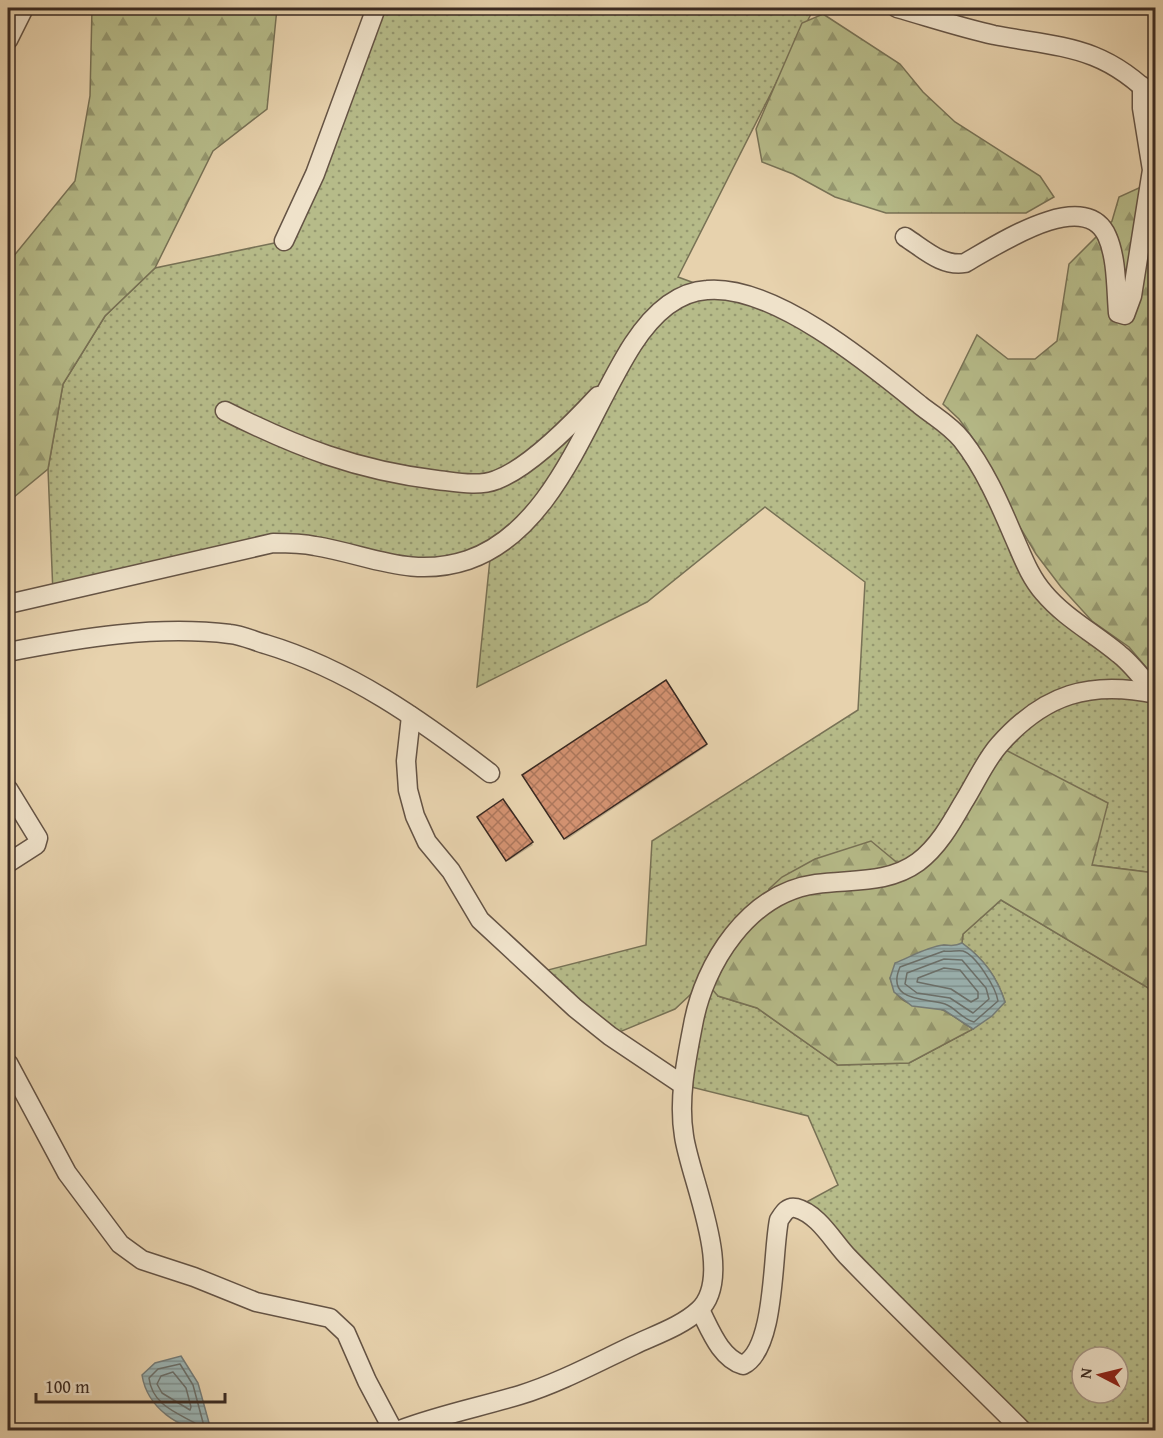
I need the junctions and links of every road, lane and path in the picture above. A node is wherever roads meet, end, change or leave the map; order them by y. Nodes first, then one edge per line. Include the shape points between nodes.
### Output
1 (24, 8) edge
2 (376, 8) edge
3 (897, 8) edge
4 (8, 40) edge
5 (1142, 86) junction
6 (1155, 100) edge
7 (905, 237) dead end
8 (284, 241) dead end
9 (611, 382) junction
10 (225, 411) dead end
11 (8, 604) edge
12 (8, 652) edge
13 (1155, 694) edge
14 (411, 716) junction
15 (490, 773) dead end
16 (8, 789) edge
17 (8, 863) edge
18 (8, 1063) edge
19 (683, 1085) junction
20 (700, 1310) junction
21 (393, 1431) edge
22 (400, 1431) edge
23 (1022, 1431) edge

1 - 4 street
2 - 8 street via 315,174
3 - 5 street via 993,34 1068,46 1105,59
5 - 6 street
5 - 7 street via 1152,170 1132,296 1125,315 1118,313 1108,236 1090,217 1053,220 955,265
9 - 10 street via 535,456 517,471 493,482 464,484 367,468 279,439
9 - 11 street via 544,501 511,535 470,559 446,566 415,568 318,546 273,543
9 - 13 street via 634,343 661,309 690,292 740,291 810,325 952,428 981,470 1026,565 1045,594 1124,658
12 - 14 street via 94,636 231,634 296,653 332,669
13 - 19 street via 1108,689 1055,699 1028,715 998,746 943,836 922,860 880,879 814,884 769,901 746,921 705,981
14 - 15 street
14 - 19 street via 406,761 415,816 427,842 451,871 480,920 575,1008
16 - 17 street via 38,838 36,844
18 - 21 street via 67,1173 120,1244 142,1260 256,1302 330,1318 346,1333
19 - 20 street via 684,1136 714,1264 713,1286
20 - 22 street via 554,1383 427,1419
20 - 23 street via 734,1363 752,1361 767,1316 779,1220 790,1208 797,1209 824,1229

